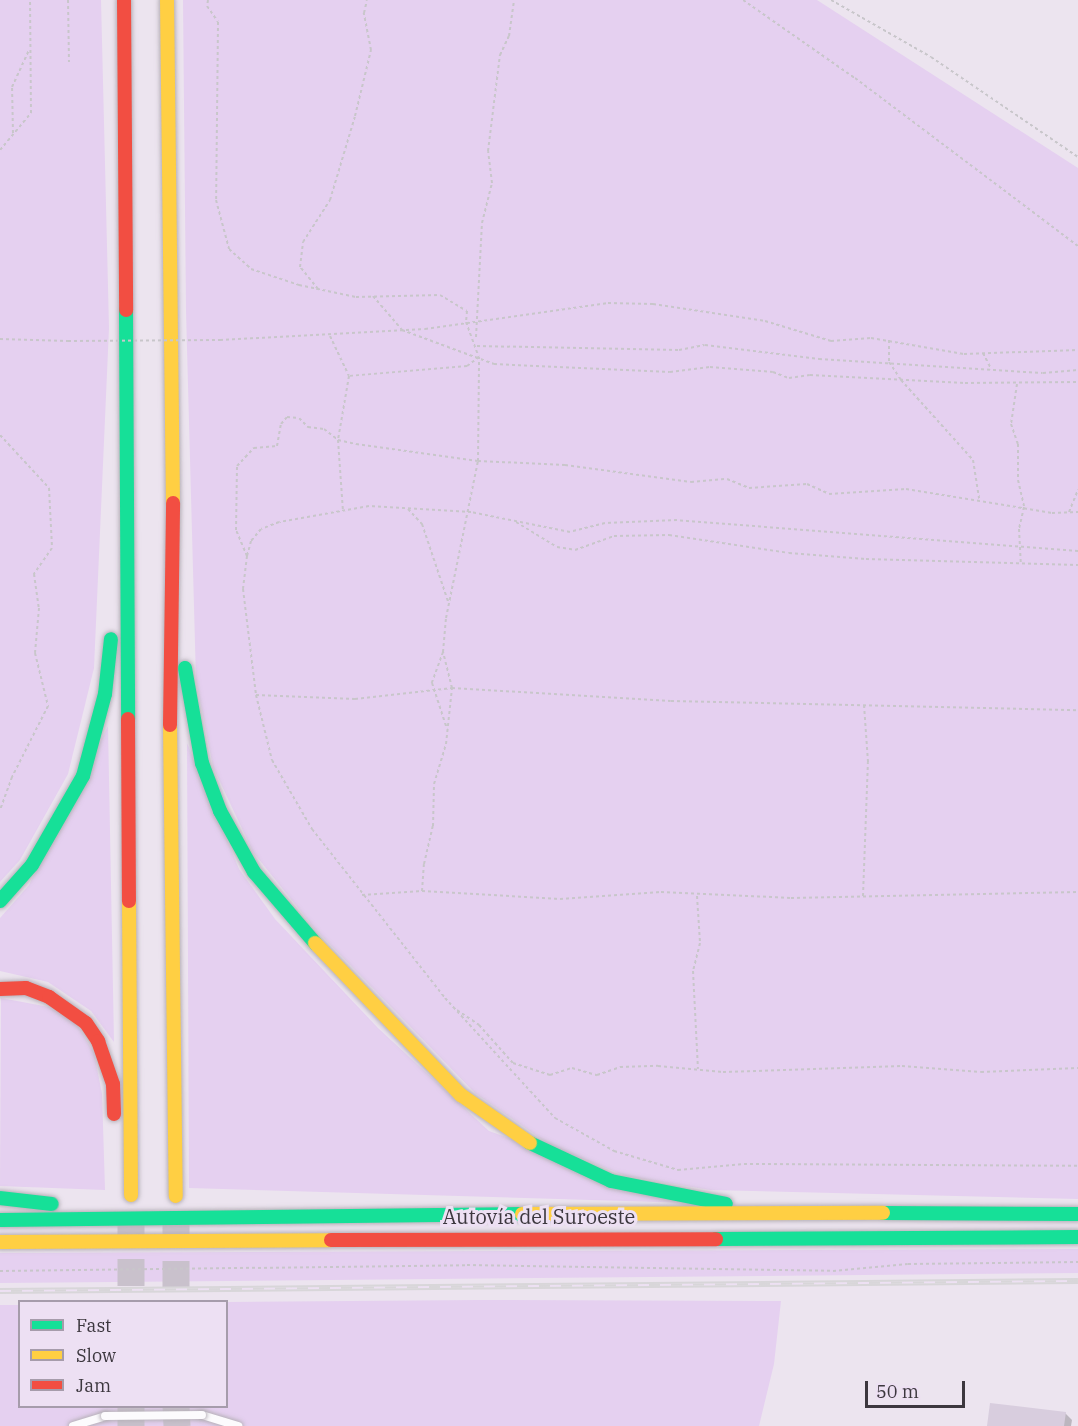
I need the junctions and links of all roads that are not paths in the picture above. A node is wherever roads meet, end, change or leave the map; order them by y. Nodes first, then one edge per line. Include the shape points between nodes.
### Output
1 (124, 0) edge
2 (167, 0) edge
3 (124, 429) junction
4 (112, 558) dead end
5 (174, 609) junction
6 (112, 628) dead end
7 (0, 901) edge
8 (0, 989) edge
9 (176, 1196) dead end
10 (0, 1198) edge
11 (759, 1212) junction
12 (1078, 1214) edge
13 (408, 1216) junction
14 (0, 1220) edge
15 (1078, 1237) edge
16 (0, 1242) edge
17 (73, 1426) edge
18 (237, 1426) edge

1 - 3 highway
2 - 5 highway
3 - 4 highway via 112,500
3 - 8 highway via 131,1195 115,1128 112,1084 98,1041 70,1008 26,988
5 - 9 highway via 169,628
5 - 11 highway via 182,628 187,693 202,764 220,812 254,872 303,931 461,1095 505,1129 555,1158 611,1181
6 - 7 highway via 105,694 82,776 32,865
10 - 13 highway via 98,1206 394,1208
11 - 12 highway, Autovía del Suroeste
11 - 13 highway, Autovía del Suroeste
13 - 14 highway, Autovía del Suroeste
15 - 16 highway, Autovía del Suroeste
17 - 18 lane, bridge via 105,1416 202,1415

